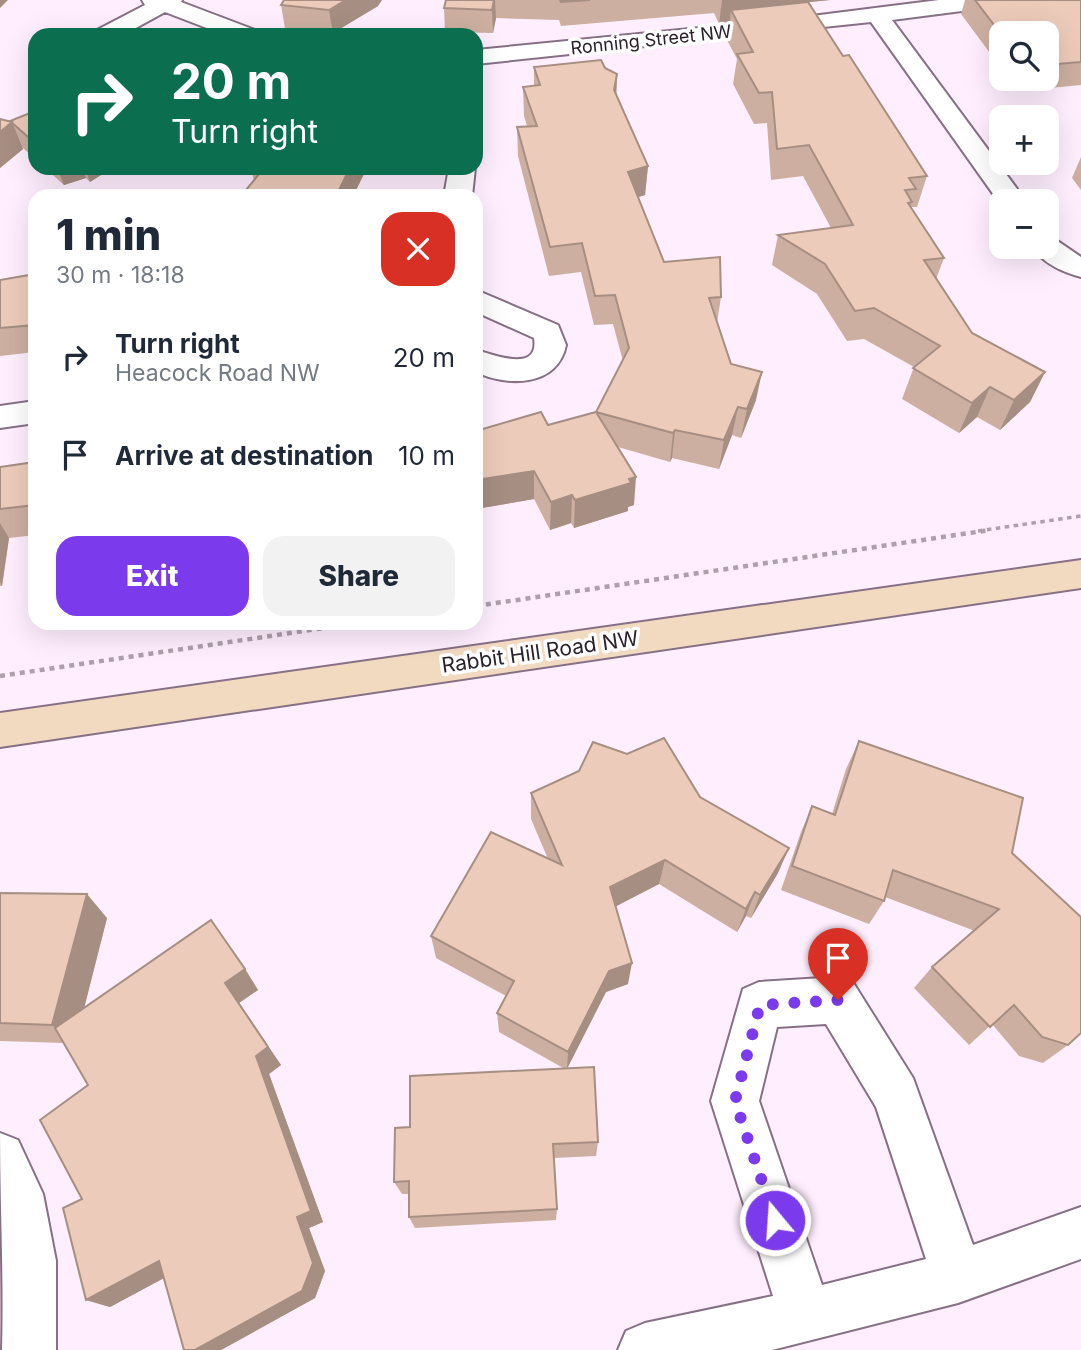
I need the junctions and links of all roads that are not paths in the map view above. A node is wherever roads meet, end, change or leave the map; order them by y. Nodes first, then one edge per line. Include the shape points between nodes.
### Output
1 (993, 0) edge
2 (163, 1) edge
3 (878, 16) junction
4 (118, 28) edge
5 (230, 28) edge
6 (483, 61) edge
7 (1003, 189) edge
8 (1059, 257) edge
9 (1081, 268) edge
10 (483, 303) edge
11 (483, 363) edge
12 (28, 413) edge
13 (0, 417) edge
14 (1081, 574) edge
15 (0, 730) edge
16 (0, 1158) edge
17 (1081, 1233) edge
18 (958, 1277) junction
19 (806, 1316) junction
20 (29, 1350) edge
21 (645, 1350) edge

1 - 3 street, Ronning Street NW
2 - 4 street
2 - 5 street
3 - 6 street, Ronning Street NW
3 - 7 street
8 - 9 street
10 - 11 street via 547,332 552,341 550,352 527,371 498,370
12 - 13 street
14 - 15 street, Rabbit Hill Road NW
16 - 20 street via 18,1194 30,1261
17 - 18 street
18 - 19 street
18 - 19 street via 896,1095 838,1000 760,1005 735,1101
19 - 21 street

